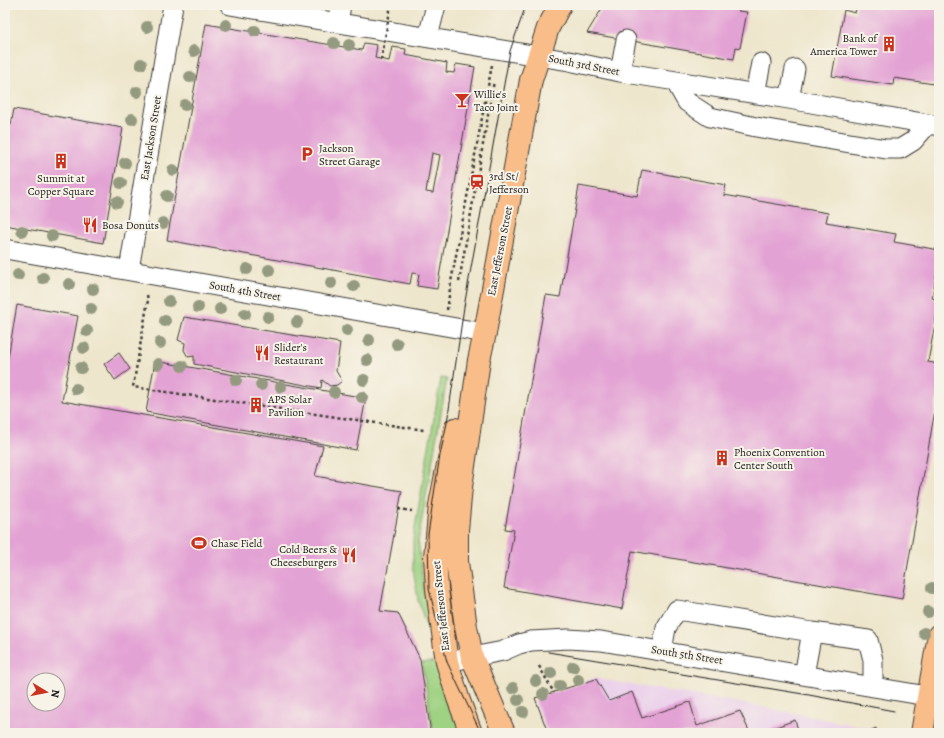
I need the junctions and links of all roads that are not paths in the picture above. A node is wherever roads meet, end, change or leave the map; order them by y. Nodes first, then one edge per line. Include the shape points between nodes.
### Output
1 (173, 5) edge
2 (230, 5) edge
3 (428, 5) edge
4 (436, 5) edge
5 (560, 5) edge
6 (340, 14) edge
7 (424, 37) junction
8 (626, 40) dead end
9 (539, 56) junction
10 (761, 63) dead end
11 (795, 69) dead end
12 (620, 72) junction
13 (675, 81) junction
14 (755, 94) junction
15 (789, 100) junction
16 (933, 125) edge
17 (5, 250) edge
18 (129, 270) junction
19 (485, 332) junction
20 (479, 360) junction
21 (812, 632) junction
22 (939, 635) edge
23 (662, 651) junction
24 (472, 657) junction
25 (447, 662) junction
26 (804, 675) junction
27 (873, 687) junction
28 (933, 697) edge
29 (471, 733) edge
30 (504, 733) edge
31 (922, 733) edge

1 - 18 street, East Jackson Street
2 - 6 street, South 3rd Street
3 - 7 street
4 - 7 street
5 - 9 main road, East Jefferson Street via 548,28
6 - 7 street, South 3rd Street
7 - 9 street, South 3rd Street
8 - 12 street
9 - 12 street, South 3rd Street
9 - 19 main road, East Jefferson Street via 531,80
10 - 14 street
11 - 15 street
12 - 13 street, South 3rd Street
13 - 14 street, South 3rd Street
13 - 16 street via 687,102 710,117 793,134 900,149
14 - 15 street, South 3rd Street
15 - 16 street, South 3rd Street
17 - 18 street, South 4th Street
18 - 19 street, South 4th Street
19 - 20 main road, East Jefferson Street
20 - 24 main road, East Jefferson Street via 457,530 457,562
20 - 25 main road, East Jefferson Street via 457,421 440,505 435,557
21 - 23 street via 677,610 666,628
21 - 26 street
21 - 27 street via 868,640 873,660
22 - 28 main road
23 - 24 street, South 5th Street via 568,638 525,642
23 - 26 street, South 5th Street
24 - 25 street, South 5th Street
24 - 30 main road, East Jefferson Street
25 - 29 main road, East Jefferson Street
26 - 27 street, South 5th Street
27 - 28 street, South 5th Street
28 - 31 main road

